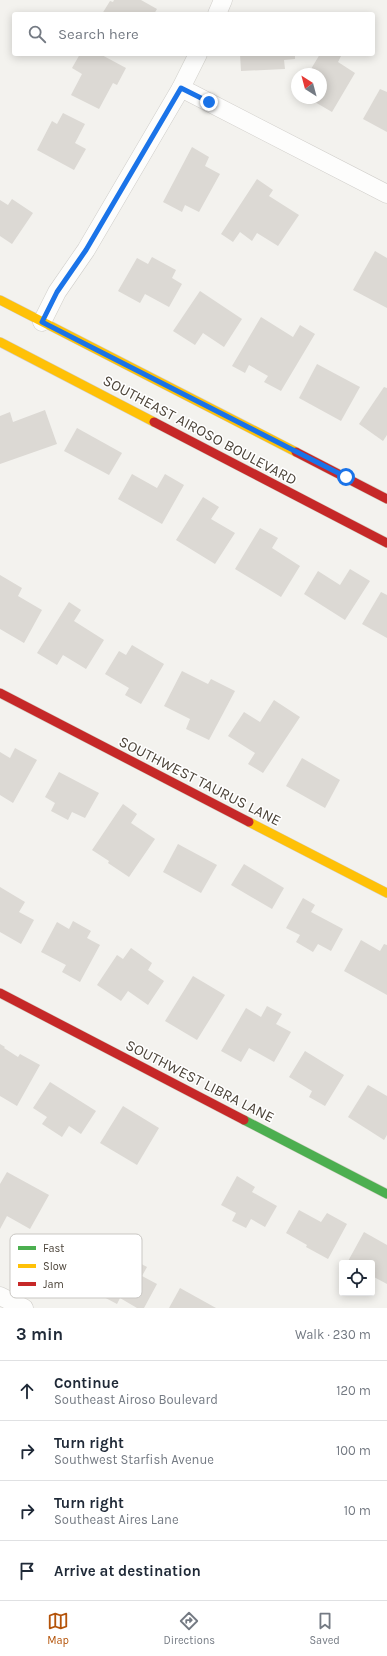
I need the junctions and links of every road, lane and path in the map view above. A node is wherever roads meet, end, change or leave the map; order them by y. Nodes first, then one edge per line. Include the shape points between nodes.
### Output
1 (223, 0) edge
2 (218, 12) edge
3 (197, 56) edge
4 (181, 88) junction
5 (387, 194) edge
6 (0, 300) edge
7 (42, 322) junction
8 (0, 342) edge
9 (387, 499) edge
10 (387, 543) edge
11 (0, 693) edge
12 (387, 893) edge
13 (0, 993) edge
14 (387, 1194) edge
15 (0, 1296) edge
16 (24, 1308) edge

1 - 2 street
3 - 4 street
4 - 5 street
4 - 7 street via 86,250 57,292
6 - 7 main road, SOUTHEAST AIROSO BOULEVARD
7 - 9 main road, SOUTHEAST AIROSO BOULEVARD
8 - 10 main road, SOUTHEAST AIROSO BOULEVARD
11 - 12 main road, SOUTHWEST TAURUS LANE
13 - 14 main road, SOUTHWEST LIBRA LANE
15 - 16 street

